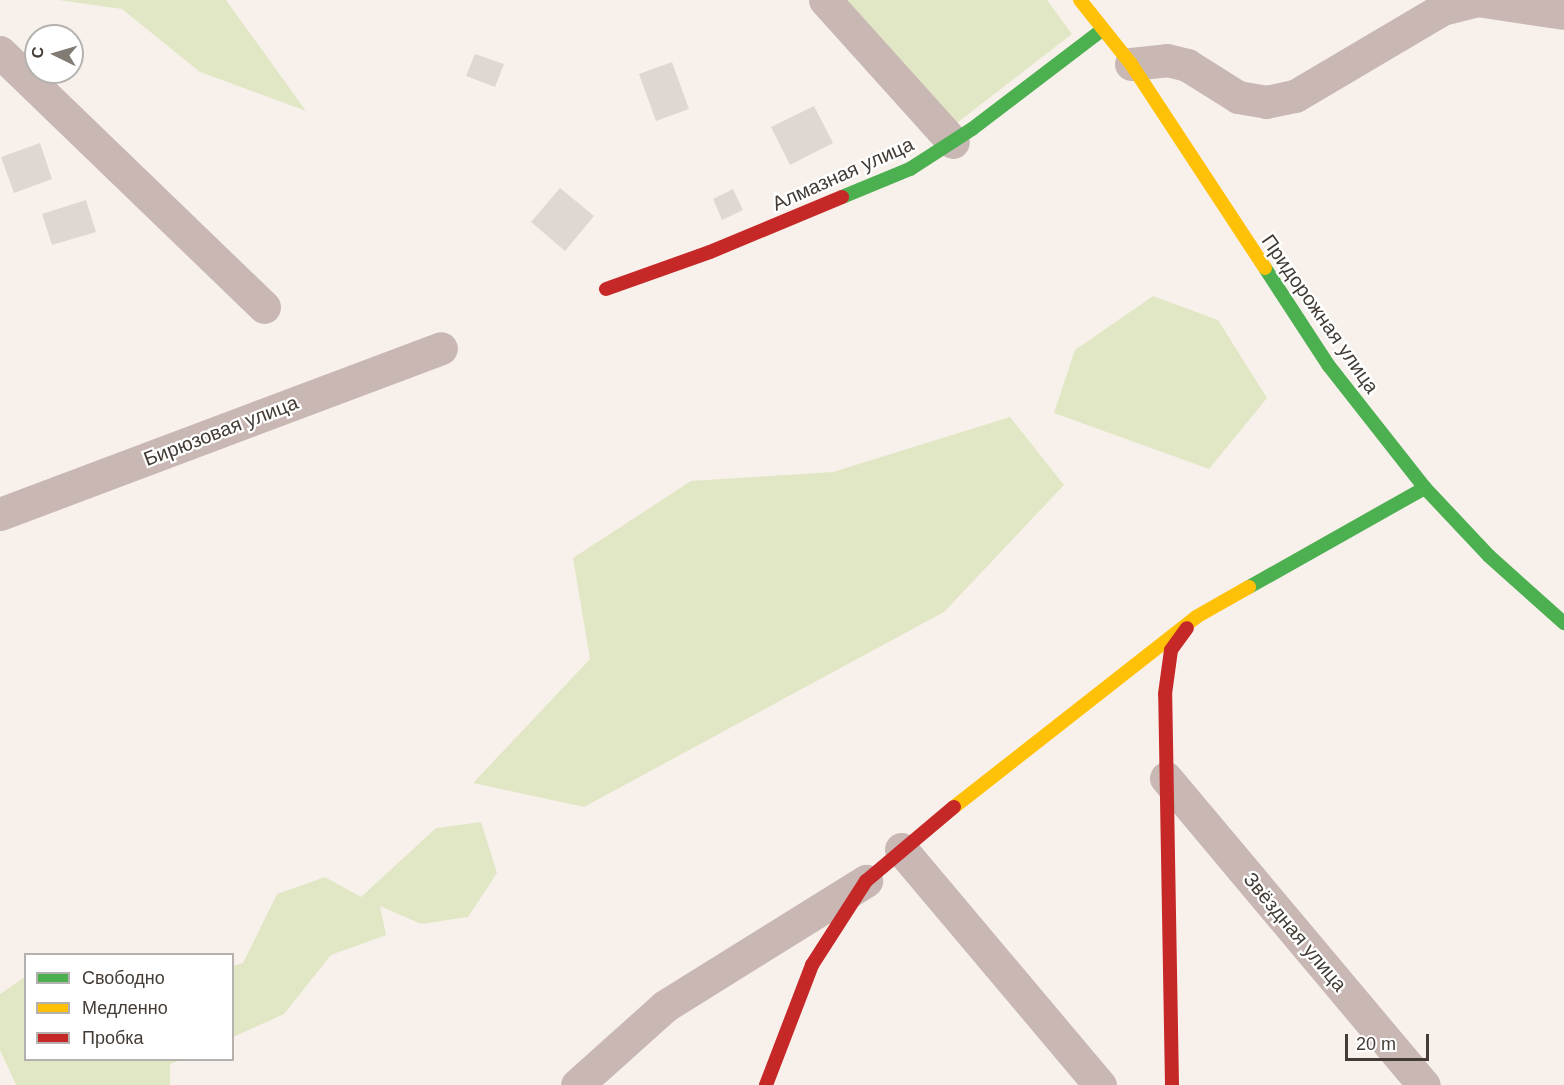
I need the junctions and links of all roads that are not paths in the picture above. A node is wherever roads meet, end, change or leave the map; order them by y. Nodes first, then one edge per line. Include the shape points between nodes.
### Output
1 (825, 0) edge
2 (1080, 0) edge
3 (1564, 13) edge
4 (1102, 30) junction
5 (0, 52) edge
6 (1131, 64) junction
7 (953, 142) junction
8 (606, 290) dead end
9 (264, 307) dead end
10 (441, 348) dead end
11 (1425, 488) junction
12 (0, 514) edge
13 (1196, 617) junction
14 (1564, 623) edge
15 (1166, 778) junction
16 (901, 849) junction
17 (866, 881) junction
18 (577, 1085) edge
19 (766, 1085) edge
20 (1101, 1085) edge
21 (1172, 1085) edge
22 (1424, 1085) edge

1 - 7 street
2 - 4 street, Придорожная улица
3 - 6 street via 1477,0 1442,9 1295,96 1266,102 1238,97 1187,65 1167,60
4 - 6 street, Придорожная улица
4 - 7 street, Алмазная улица
5 - 9 street
6 - 11 street, Придорожная улица via 1329,366
7 - 8 street, Алмазная улица via 910,168 849,196
10 - 12 street, Бирюзовая улица
11 - 13 street
11 - 14 street, Придорожная улица via 1489,556
13 - 15 street via 1171,650 1165,694
13 - 16 street
15 - 21 street
15 - 22 street, Звёздная улица
16 - 17 street
16 - 20 street
17 - 18 street via 665,1006
17 - 19 street via 812,965

